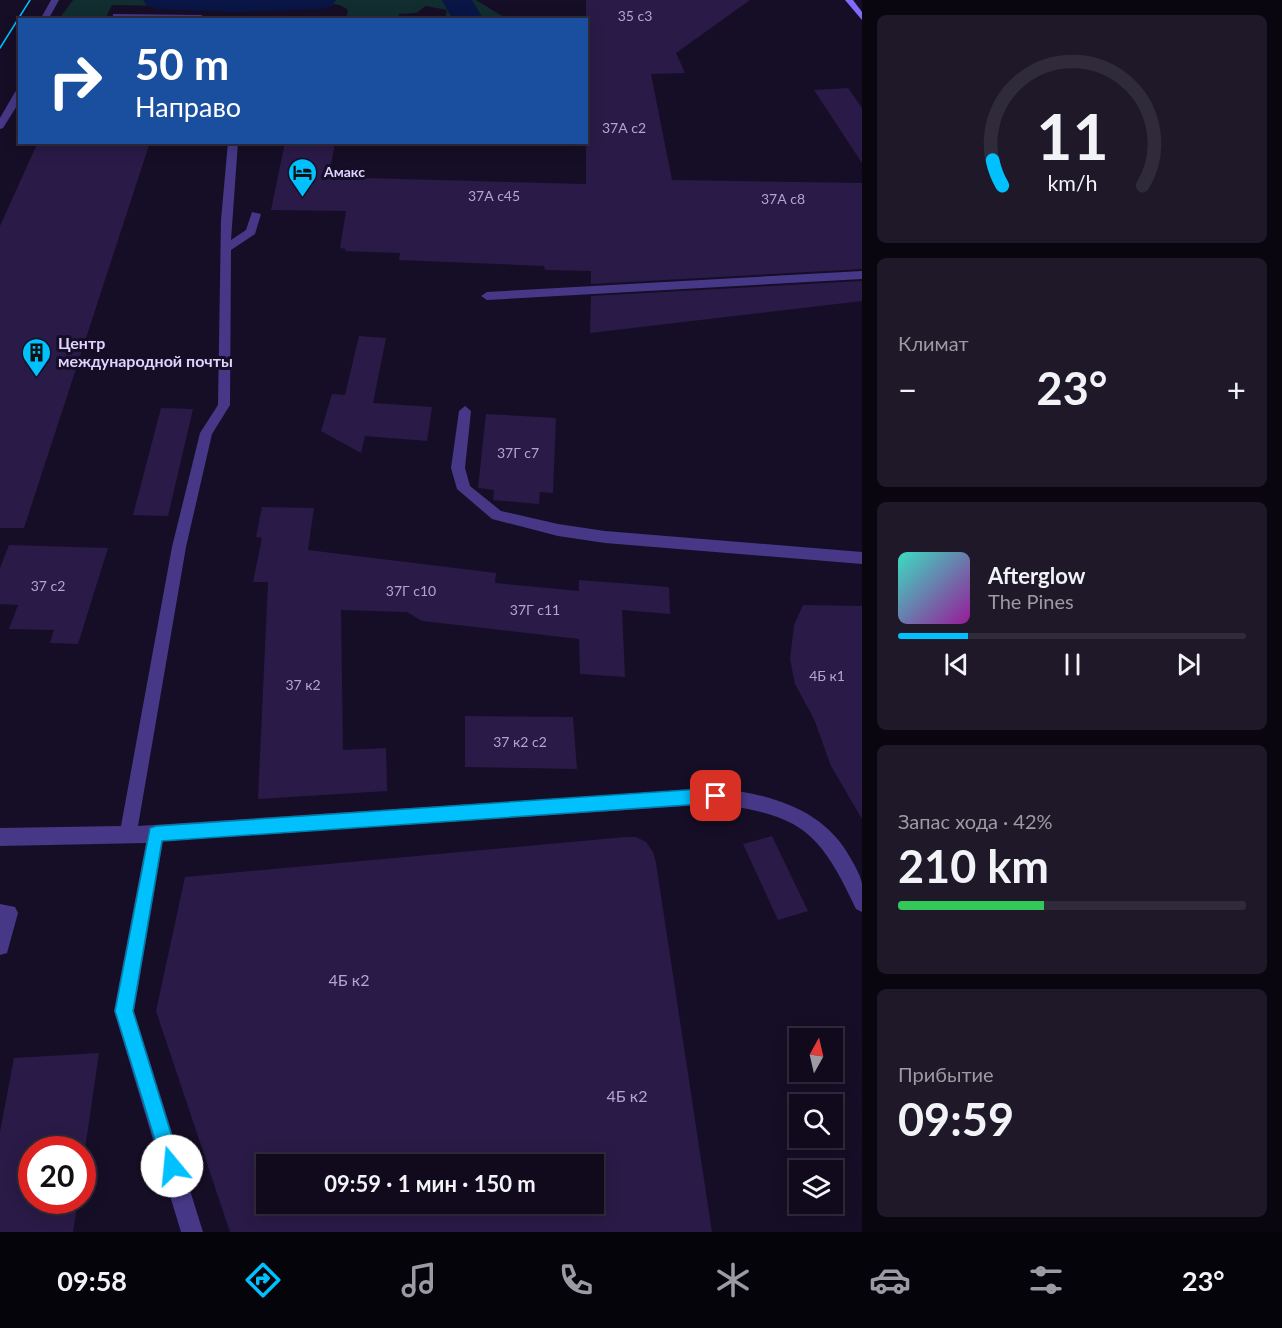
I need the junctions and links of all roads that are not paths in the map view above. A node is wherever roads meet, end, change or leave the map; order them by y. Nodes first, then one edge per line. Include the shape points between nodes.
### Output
1 (55, 0) edge
2 (849, 0) edge
3 (116, 16) dead end
4 (45, 18) edge
5 (201, 18) edge
6 (862, 18) edge
7 (18, 95) edge
8 (0, 126) edge
9 (233, 144) edge
10 (256, 214) dead end
11 (226, 248) junction
12 (862, 275) edge
13 (488, 296) dead end
14 (465, 411) dead end
15 (862, 558) edge
16 (156, 833) junction
17 (128, 835) junction
18 (0, 837) edge
19 (862, 903) edge
20 (0, 913) edge
21 (0, 946) edge
22 (192, 1232) edge

1 - 4 lane
2 - 6 main road
3 - 5 lane
7 - 8 lane
9 - 11 lane
10 - 11 lane via 251,232
11 - 17 lane via 224,405 206,433 179,547
12 - 13 lane
14 - 15 lane via 458,468 464,489 497,515 605,537
16 - 17 lane
16 - 19 lane via 732,797 768,805 814,827 837,853
16 - 22 lane via 124,1011
17 - 18 lane
20 - 21 lane via 9,913

